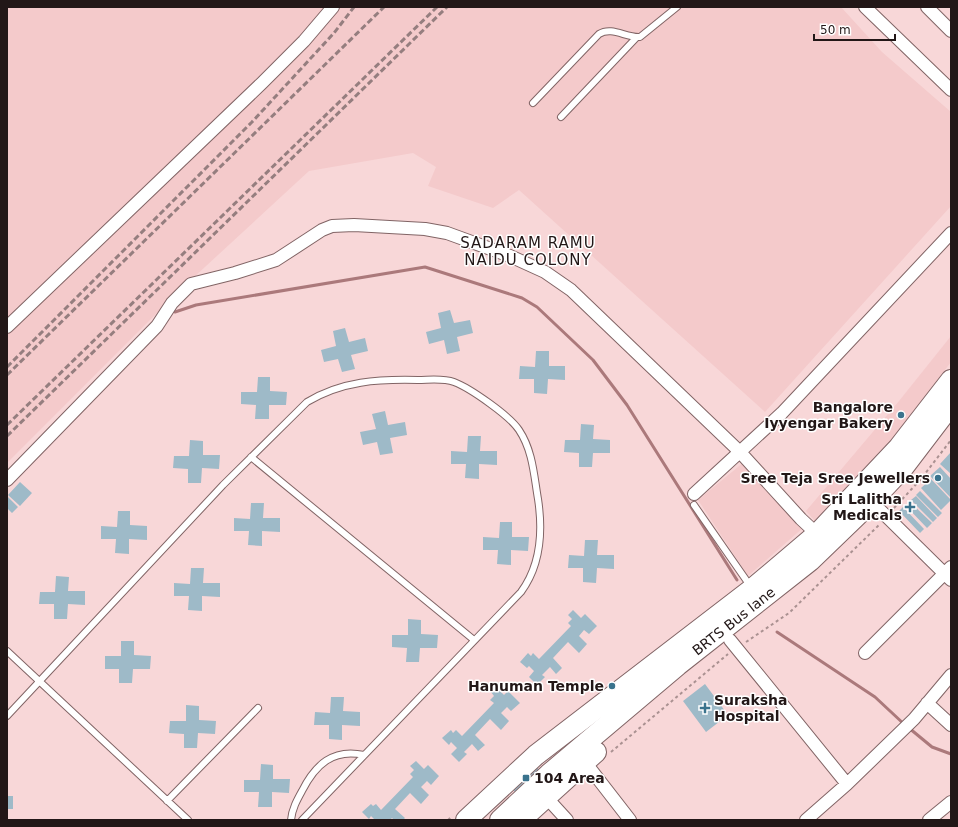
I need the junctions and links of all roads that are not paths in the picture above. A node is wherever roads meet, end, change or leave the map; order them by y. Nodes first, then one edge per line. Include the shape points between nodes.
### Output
1 (333, 7) edge
2 (677, 7) edge
3 (865, 7) edge
4 (927, 7) edge
5 (949, 24) edge
6 (636, 38) junction
7 (951, 90) edge
8 (534, 103) dead end
9 (561, 117) dead end
10 (951, 233) edge
11 (7, 327) edge
12 (951, 380) edge
13 (947, 402) edge
14 (951, 423) edge
15 (738, 451) junction
16 (251, 457) junction
17 (7, 480) edge
18 (694, 499) joint
19 (884, 513) junction
20 (817, 534) junction
21 (949, 573) edge
22 (752, 589) junction
23 (474, 640) junction
24 (733, 644) junction
25 (7, 651) edge
26 (866, 653) dead end
27 (951, 675) edge
28 (41, 682) junction
29 (927, 703) junction
30 (258, 708) dead end
31 (7, 716) edge
32 (951, 726) edge
33 (364, 755) junction
34 (585, 762) junction
35 (847, 784) junction
36 (546, 797) junction
37 (168, 801) junction
38 (951, 802) edge
39 (460, 817) edge
40 (188, 820) edge
41 (291, 820) edge
42 (302, 820) edge
43 (500, 820) edge
44 (521, 820) edge
45 (567, 820) edge
46 (630, 820) edge
47 (806, 820) edge
48 (929, 820) edge

1 - 11 street via 304,41 262,83
2 - 6 lane
3 - 7 street
4 - 5 street
6 - 8 lane via 611,30 599,34
6 - 9 lane
10 - 15 street via 782,412
12 - 13 main road
13 - 20 main road via 899,447
13 - 43 main road, BRTS Bus lane via 903,468 810,561 678,665 549,774
14 - 19 main road via 902,485
15 - 17 street via 571,290 545,272 447,233 354,225 332,226 276,260 191,284 176,298 157,326
15 - 18 street
15 - 20 street
16 - 23 lane
16 - 23 lane via 307,402 338,387 370,380 453,382 465,387 510,419 519,430 532,457 541,518 539,550 530,580
16 - 28 lane
18 - 22 lane
19 - 21 street
19 - 24 main road
20 - 22 main road
21 - 26 street
22 - 39 main road via 536,755
23 - 33 lane
24 - 34 main road via 655,700
24 - 35 street
25 - 28 lane
27 - 29 street
28 - 31 lane
28 - 37 lane
29 - 32 street
29 - 35 street
30 - 37 lane
33 - 41 lane via 345,753 315,768 293,807
33 - 42 lane
34 - 36 main road
34 - 46 street
35 - 47 street
36 - 44 main road
36 - 45 street
37 - 40 lane
38 - 48 street

